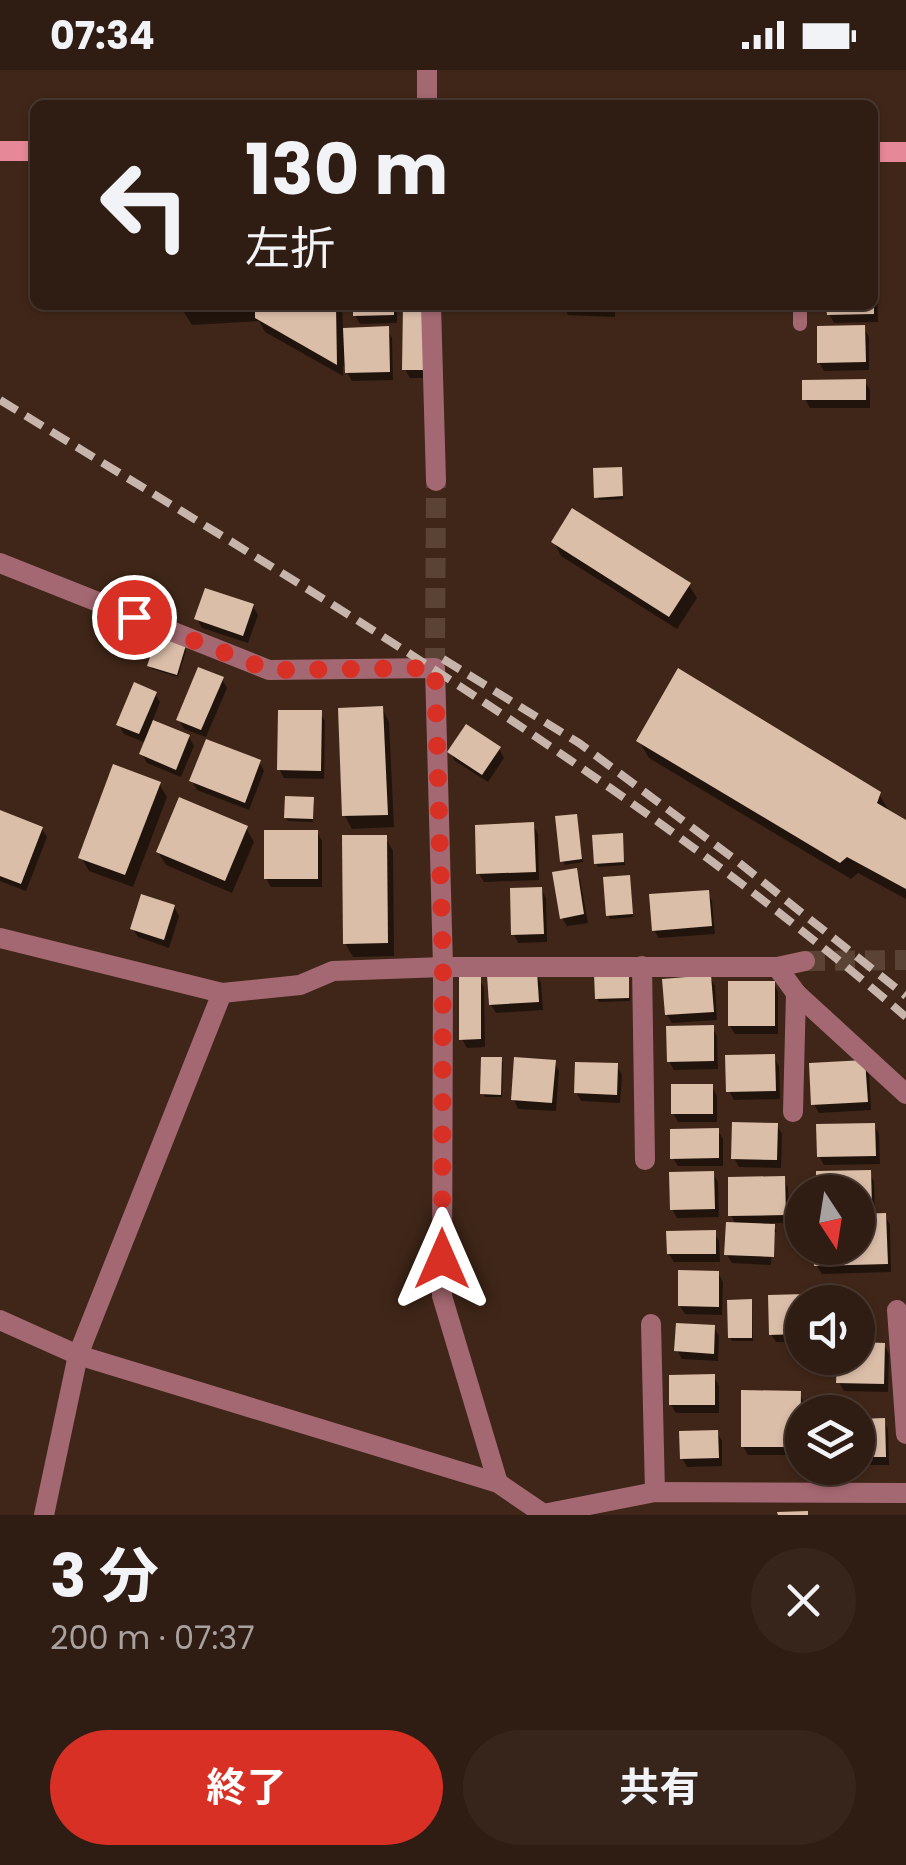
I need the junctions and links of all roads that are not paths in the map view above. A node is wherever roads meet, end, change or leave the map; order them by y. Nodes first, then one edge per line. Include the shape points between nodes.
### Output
1 (427, 70) edge
2 (427, 100) edge
3 (0, 151) edge
4 (30, 151) edge
5 (878, 152) edge
6 (906, 152) edge
7 (432, 310) edge
8 (800, 310) edge
9 (800, 324) dead end
10 (436, 480) tunnel mouth
11 (0, 564) edge
12 (0, 938) edge
13 (804, 961) tunnel mouth
14 (443, 966) junction
15 (642, 966) junction
16 (777, 967) junction
17 (796, 993) junction
18 (222, 994) junction
19 (906, 1094) edge
20 (793, 1112) dead end
21 (645, 1160) dead end
22 (897, 1310) dead end
23 (0, 1320) edge
24 (650, 1324) dead end
25 (78, 1355) junction
26 (906, 1434) edge
27 (498, 1483) junction
28 (656, 1492) junction
29 (906, 1493) edge
30 (44, 1515) edge
31 (544, 1515) edge

1 - 2 street
3 - 4 street
5 - 6 street
7 - 10 street
8 - 9 lane
11 - 14 street via 269,670 435,668
12 - 18 street
13 - 16 street
14 - 15 street
14 - 18 street via 333,972 300,985
14 - 27 street via 442,1296
15 - 16 street
15 - 21 street
16 - 17 street
17 - 19 street
17 - 20 street
18 - 25 street
22 - 26 street
23 - 25 street
24 - 28 street
25 - 27 street
25 - 30 street
27 - 31 street
28 - 29 street
28 - 31 street

